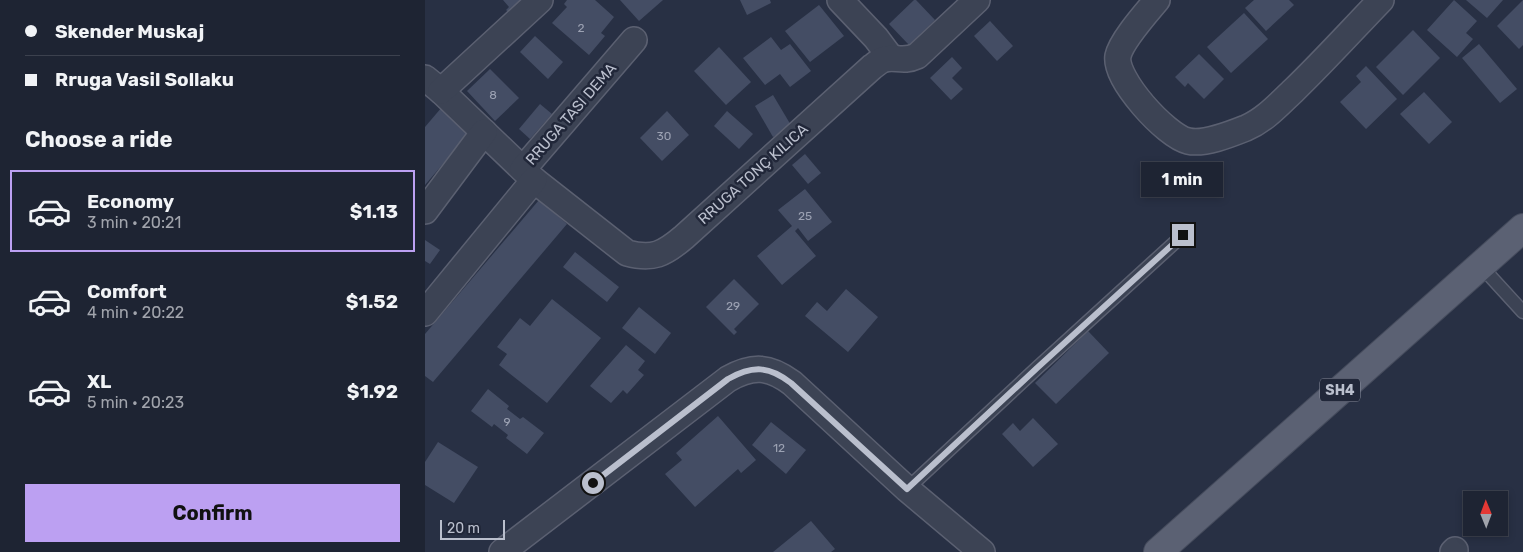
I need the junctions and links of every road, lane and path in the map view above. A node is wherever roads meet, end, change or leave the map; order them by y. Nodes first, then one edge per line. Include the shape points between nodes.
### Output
1 (539, 0) edge
2 (841, 0) edge
3 (977, 0) edge
4 (1157, 0) edge
5 (1381, 0) edge
6 (634, 40) dead end
7 (891, 58) junction
8 (433, 85) edge
9 (484, 132) junction
10 (529, 175) junction
11 (425, 212) edge
12 (1523, 228) edge
13 (1183, 235) dead end
14 (1480, 266) junction
15 (1523, 312) edge
16 (425, 313) edge
17 (907, 489) junction
18 (503, 552) edge
19 (982, 552) edge
20 (1158, 552) edge

1 - 8 street
2 - 7 street
3 - 7 street, RRUGA TONÇ KILICA via 917,56 908,60
4 - 5 street via 1122,47 1118,57 1119,68 1133,94 1176,136 1188,141 1225,136 1269,114
6 - 10 street, RRUGA TASI DEMA
7 - 10 street, RRUGA TONÇ KILICA via 871,67 672,248 657,255 641,257 627,253
8 - 9 street, RRUGA TASI DEMA
9 - 10 street, RRUGA TASI DEMA
9 - 11 street
10 - 16 street
12 - 14 main road, SH4
13 - 17 lane
14 - 15 lane
14 - 20 main road, SH4
17 - 18 street via 780,374 756,369 728,379
17 - 19 street

